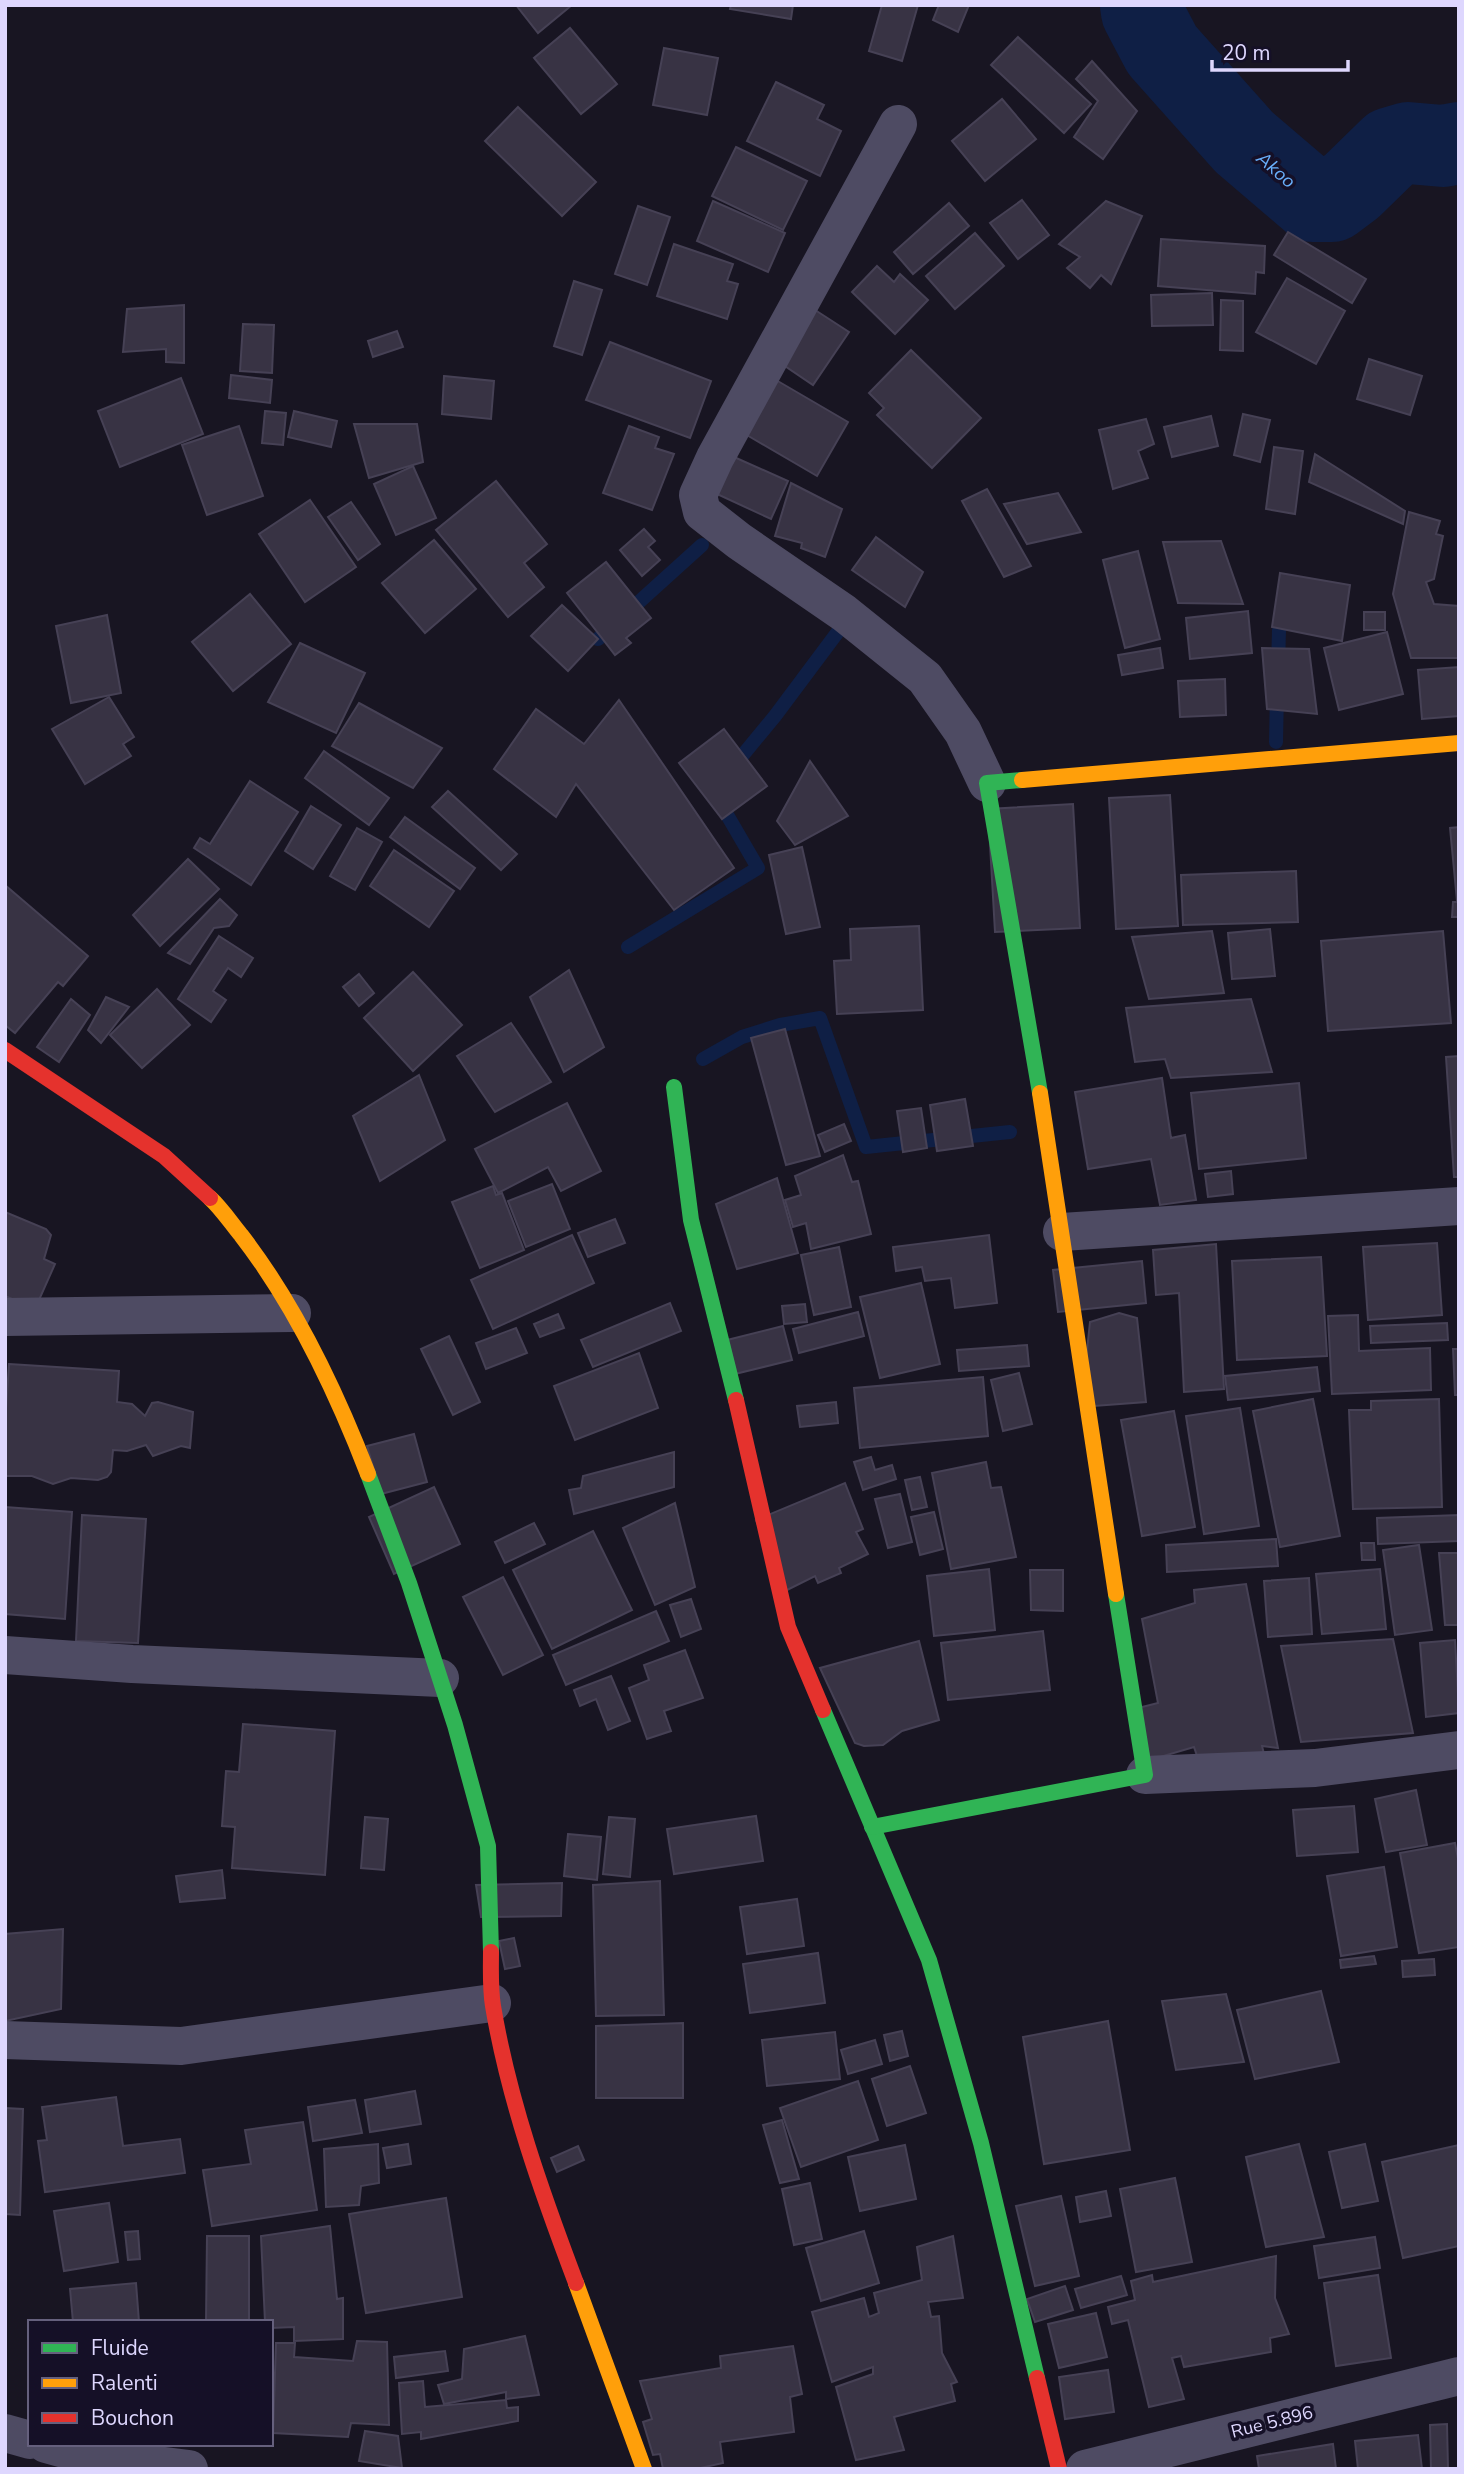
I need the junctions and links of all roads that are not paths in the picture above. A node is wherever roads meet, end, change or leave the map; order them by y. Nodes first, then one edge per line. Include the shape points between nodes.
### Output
1 (898, 124) dead end
2 (1459, 743) edge
3 (988, 783) junction
4 (5, 1050) edge
5 (674, 1087) dead end
6 (1459, 1206) edge
7 (1062, 1232) junction
8 (292, 1313) junction
9 (5, 1317) edge
10 (5, 1655) edge
11 (440, 1678) junction
12 (1459, 1750) edge
13 (1144, 1776) junction
14 (872, 1827) junction
15 (492, 2003) junction
16 (5, 2040) edge
17 (1459, 2376) edge
18 (5, 2433) edge
19 (28, 2439) edge
20 (53, 2446) edge
21 (189, 2469) edge
22 (644, 2469) edge
23 (1059, 2469) edge
24 (1085, 2469) edge

1 - 3 street via 698,495 702,512 844,613 925,678 963,732
2 - 3 street
3 - 7 street
4 - 8 street via 164,1156 217,1204
5 - 14 street via 691,1220 788,1627
6 - 7 street
7 - 13 street
8 - 9 street
8 - 11 street via 347,1420
10 - 11 street
11 - 15 street via 488,1846
12 - 13 street via 1315,1768
13 - 14 street
14 - 23 street via 929,1960 981,2143
15 - 16 street via 181,2046
15 - 22 street via 543,2195
17 - 24 street, Rue 5.896
18 - 19 street
20 - 21 street via 93,2457

